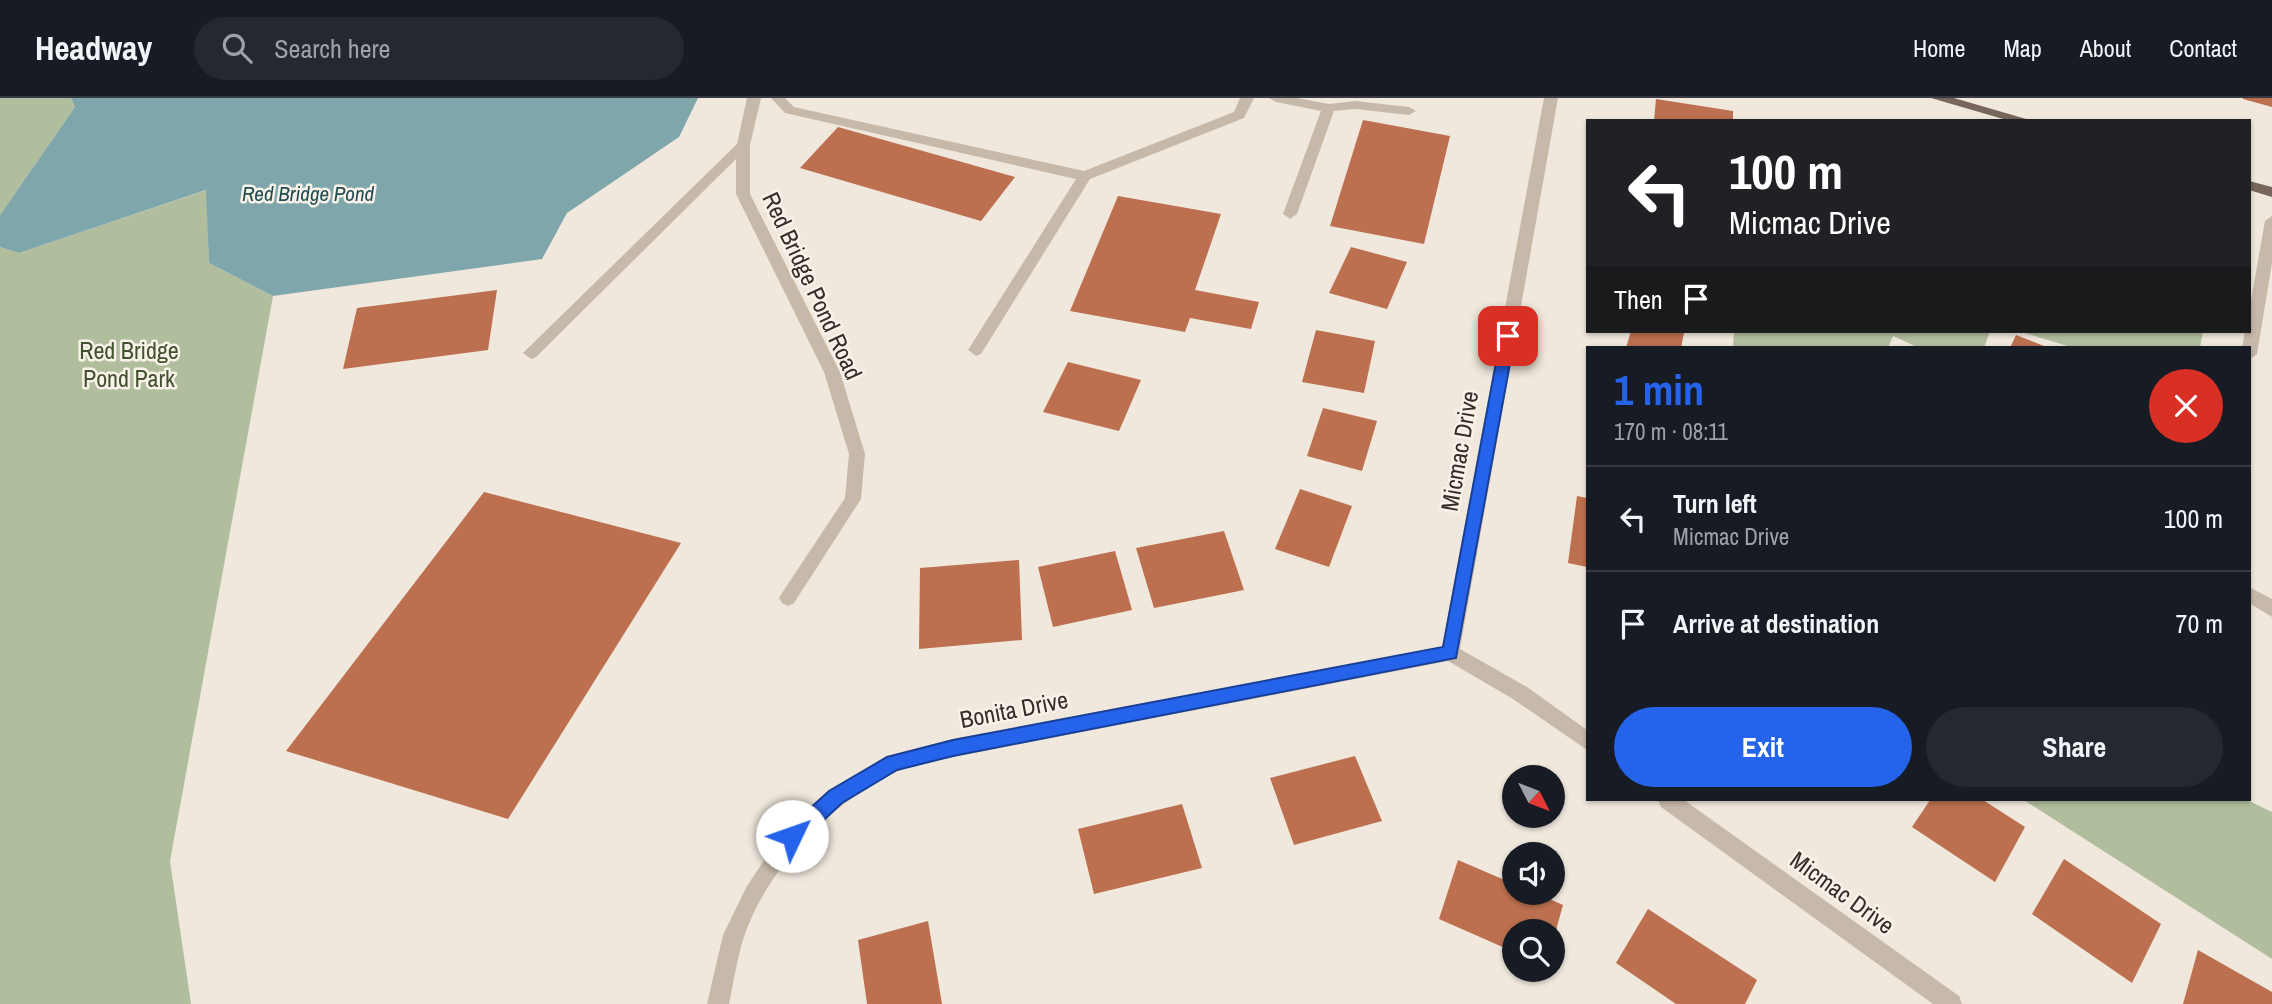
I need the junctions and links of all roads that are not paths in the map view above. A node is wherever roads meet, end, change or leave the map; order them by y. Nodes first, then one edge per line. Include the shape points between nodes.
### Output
1 (754, 98) edge
2 (778, 98) edge
3 (1247, 98) edge
4 (1276, 98) edge
5 (1551, 98) edge
6 (1938, 98) edge
7 (1329, 108) junction
8 (1409, 111) dead end
9 (2019, 119) edge
10 (743, 145) junction
11 (1085, 176) junction
12 (2251, 186) edge
13 (2272, 192) edge
14 (1290, 214) dead end
15 (2272, 221) edge
16 (2250, 346) edge
17 (976, 350) dead end
18 (531, 354) dead end
19 (2251, 595) edge
20 (788, 598) dead end
21 (2272, 609) edge
22 (1450, 653) junction
23 (1586, 740) edge
24 (1669, 801) edge
25 (719, 1004) edge
26 (1951, 1004) edge

1 - 10 street, Red Bridge Pond Road
2 - 11 street via 790,110
3 - 11 street via 1239,115
4 - 7 street
5 - 22 street, Micmac Drive
6 - 9 main road
7 - 8 street via 1355,105
7 - 14 street
10 - 18 street
10 - 20 street, Red Bridge Pond Road via 743,194 832,372 857,454 853,499
11 - 17 street
12 - 13 main road
15 - 16 street
19 - 21 street
22 - 23 street via 1520,693
22 - 25 street, Bonita Drive via 893,763 836,797 792,836 754,893 731,943
24 - 26 street, Micmac Drive

